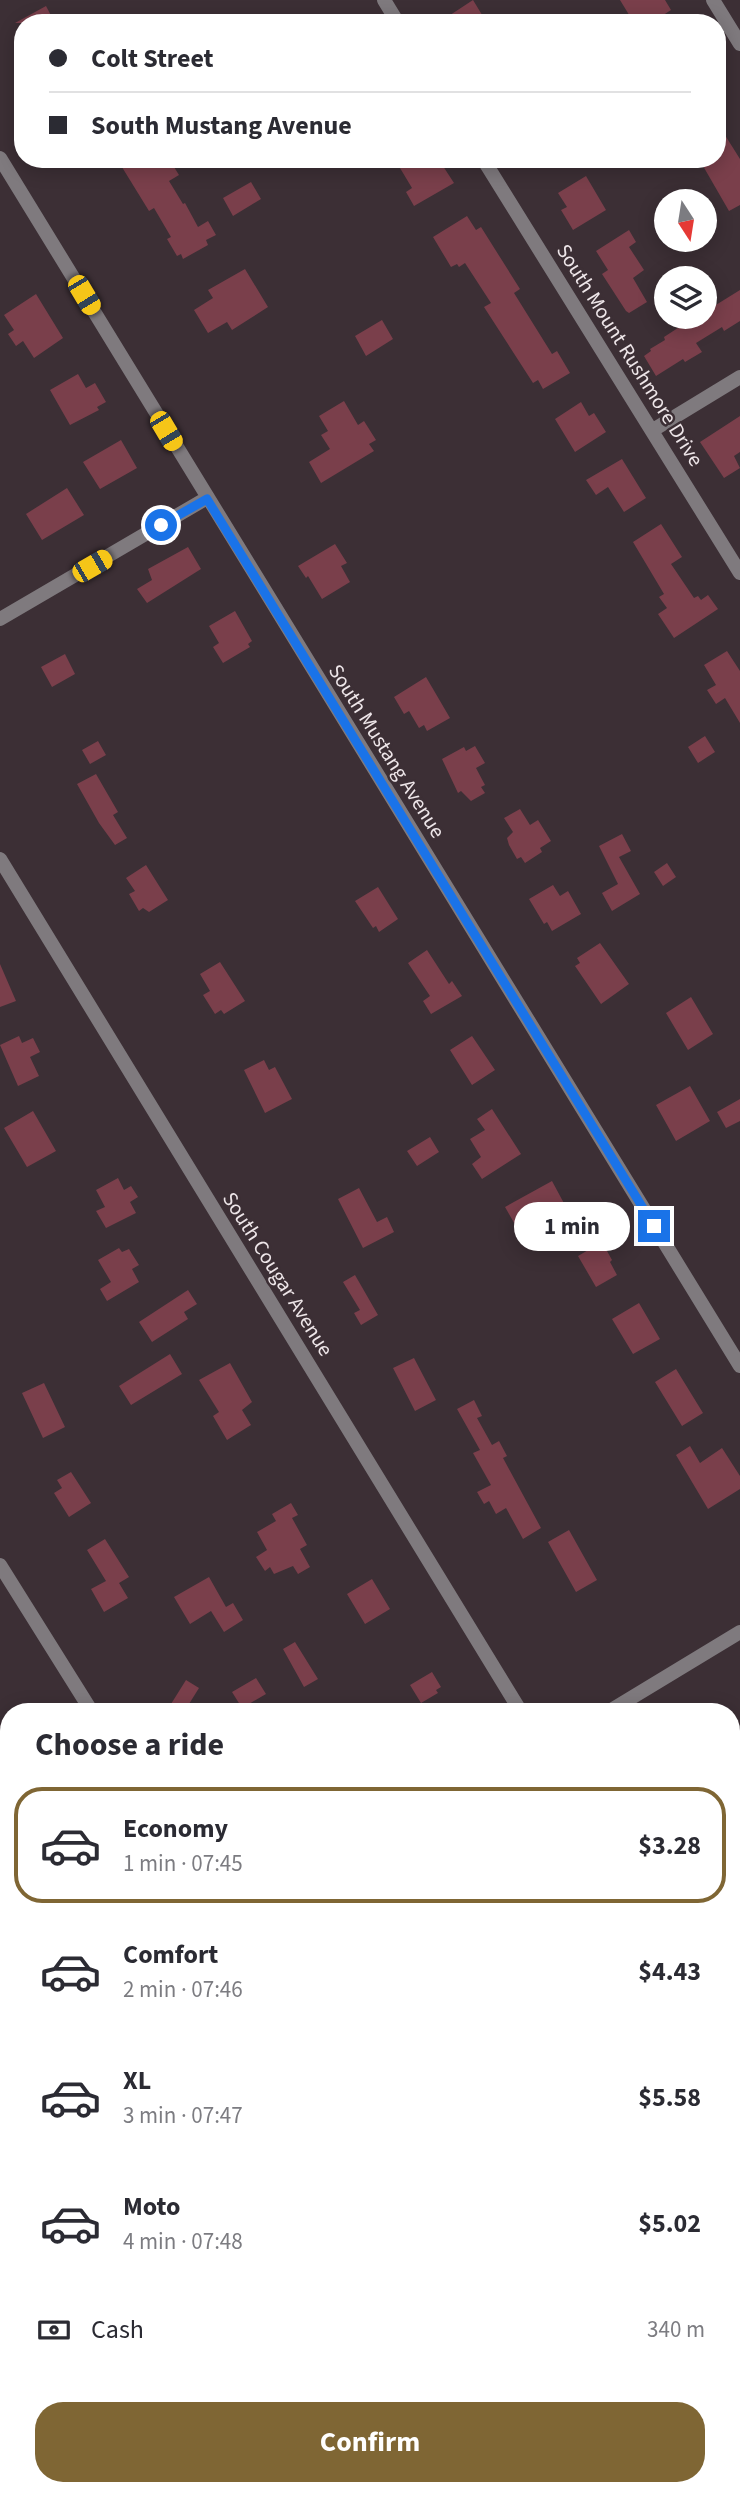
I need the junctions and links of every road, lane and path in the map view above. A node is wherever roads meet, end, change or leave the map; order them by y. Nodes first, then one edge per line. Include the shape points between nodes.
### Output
1 (726, 21) edge
2 (740, 44) edge
3 (0, 158) edge
4 (489, 168) edge
5 (740, 377) edge
6 (653, 430) junction
7 (207, 499) junction
8 (740, 573) edge
9 (0, 619) edge
10 (0, 859) edge
11 (740, 1366) edge
12 (0, 1565) edge
13 (740, 1632) edge
14 (86, 1703) edge
15 (516, 1703) edge
16 (623, 1703) edge

1 - 2 street
3 - 7 street, South Mustang Avenue
4 - 6 street, South Mount Rushmore Drive
5 - 6 street
6 - 8 street, South Mount Rushmore Drive
7 - 9 street
7 - 11 street, South Mustang Avenue
10 - 15 street, South Cougar Avenue
12 - 14 street
13 - 16 street

